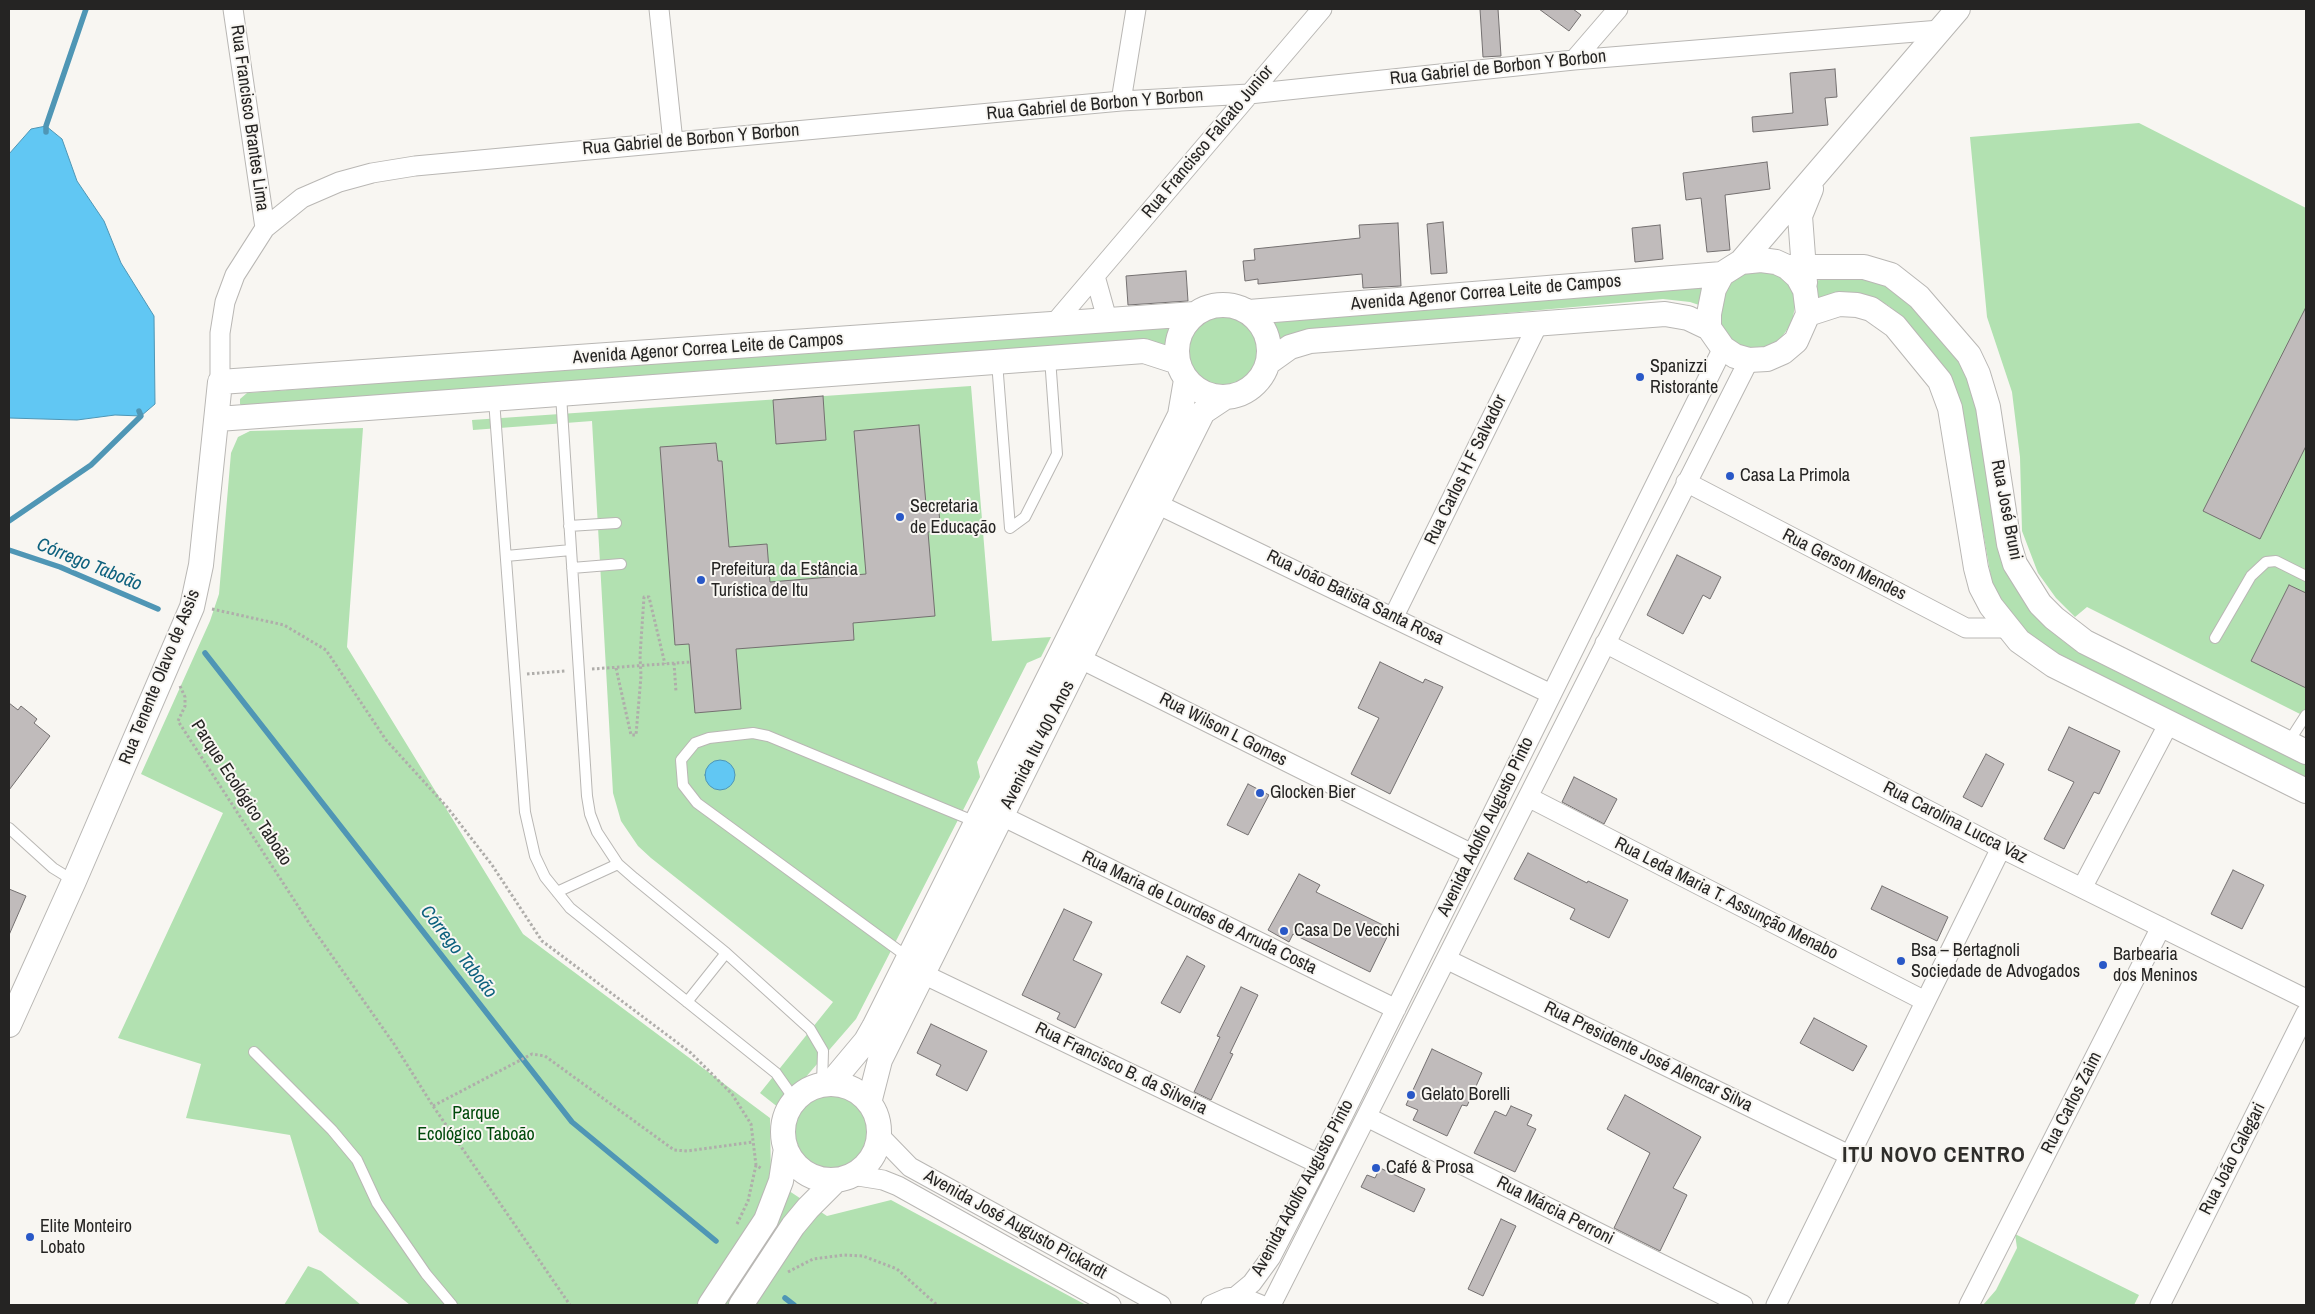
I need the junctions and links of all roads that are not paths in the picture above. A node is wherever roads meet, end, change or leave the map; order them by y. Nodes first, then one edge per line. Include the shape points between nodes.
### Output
1 (233, 9) edge
2 (659, 9) edge
3 (1136, 9) edge
4 (1322, 9) edge
5 (1618, 9) edge
6 (1958, 9) edge
7 (1940, 30) junction
8 (1574, 60) junction
9 (1250, 94) junction
10 (1122, 101) junction
11 (673, 142) junction
12 (1826, 162) junction
13 (265, 228) junction
14 (1731, 268) junction
15 (1799, 275) junction
16 (1095, 276) junction
17 (1249, 312) junction
18 (1195, 314) junction
19 (1808, 314) junction
20 (1107, 319) junction
21 (1538, 324) junction
22 (1053, 325) junction
23 (1710, 328) junction
24 (1723, 348) junction
25 (1050, 358) junction
26 (1749, 360) junction
27 (997, 362) junction
28 (1268, 362) junction
29 (1182, 371) junction
30 (220, 382) junction
31 (561, 395) junction
32 (1224, 398) junction
33 (494, 400) junction
34 (218, 419) junction
35 (1686, 482) junction
36 (1157, 504) junction
37 (616, 523) dead end
38 (570, 526) junction
39 (571, 550) junction
40 (506, 556) junction
41 (621, 564) dead end
42 (572, 568) junction
43 (2306, 576) edge
44 (1394, 616) junction
45 (2007, 628) junction
46 (2215, 638) dead end
47 (1605, 642) junction
48 (1081, 659) junction
49 (1552, 694) junction
50 (2306, 715) edge
51 (2169, 723) junction
52 (2297, 747) edge
53 (2306, 791) edge
54 (1528, 797) junction
55 (1002, 816) junction
56 (976, 822) junction
57 (9, 828) edge
58 (2001, 848) junction
59 (1472, 854) junction
60 (618, 864) junction
61 (74, 881) junction
62 (2082, 888) junction
63 (556, 892) junction
64 (2161, 927) junction
65 (726, 953) junction
66 (1446, 959) junction
67 (916, 966) junction
68 (2306, 999) edge
69 (1925, 1001) junction
70 (687, 1002) junction
71 (1396, 1009) junction
72 (2306, 1013) edge
73 (9, 1025) edge
74 (254, 1052) dead end
75 (826, 1085) junction
76 (795, 1100) junction
77 (868, 1103) junction
78 (1367, 1117) junction
79 (878, 1134) junction
80 (786, 1148) junction
81 (1849, 1155) junction
82 (1319, 1164) junction
83 (844, 1177) junction
84 (1235, 1297) junction
85 (452, 1305) edge
86 (710, 1305) edge
87 (741, 1305) edge
88 (1111, 1305) edge
89 (1161, 1305) edge
90 (1211, 1305) edge
91 (1261, 1305) edge
92 (1271, 1305) edge
93 (1744, 1305) edge
94 (1776, 1305) edge
95 (1969, 1305) edge
96 (2160, 1305) edge

1 - 13 street, Rua Francisco Brantes Lima
2 - 11 street
3 - 10 street
4 - 9 street, Rua Francisco Falcato Junior
5 - 8 street
6 - 7 street
7 - 8 street, Rua Gabriel de Borbon Y Borbon
7 - 12 street
8 - 9 street, Rua Gabriel de Borbon Y Borbon
9 - 10 street, Rua Gabriel de Borbon Y Borbon
9 - 16 street, Rua Francisco Falcato Junior
10 - 11 street, Rua Gabriel de Borbon Y Borbon
11 - 13 street, Rua Gabriel de Borbon Y Borbon via 415,166 372,173 339,182 302,198
12 - 14 street
12 - 15 street via 1800,216
13 - 30 street, Rua Tenente Olavo de Assis via 235,275 226,302 220,333
14 - 15 street via 1761,260 1776,262
14 - 17 street, Avenida Agenor Correa Leite de Campos
14 - 23 street via 1711,300
15 - 19 street
15 - 52 street, Rua José Bruni via 1864,267 1891,275 1919,297 1969,355 1986,399 2015,564 2040,604 2054,618 2085,642
16 - 20 street
16 - 22 street, Rua Francisco Falcato Junior
17 - 18 street via 1223,305
17 - 28 street via 1267,334
18 - 20 street, Avenida Agenor Correa Leite de Campos
18 - 29 street via 1178,341
19 - 26 street via 1796,340 1783,352 1767,359
19 - 45 street via 1839,304 1857,304 1871,309 1895,326 1940,381 1950,408 1976,568 1984,593
20 - 22 street, Avenida Agenor Correa Leite de Campos
21 - 23 street, Avenida Agenor Correa Leite de Campos via 1665,314 1688,318
21 - 28 street, Avenida Agenor Correa Leite de Campos via 1310,340 1290,347
21 - 44 street, Rua Carlos H F Salvador
22 - 30 street, Avenida Agenor Correa Leite de Campos
23 - 24 street
24 - 26 street
24 - 49 street, Avenida Adolfo Augusto Pinto
25 - 27 street, Avenida Agenor Correa Leite de Campos
25 - 27 lane via 1057,454 1025,517 1010,528
25 - 29 street, Avenida Agenor Correa Leite de Campos via 1144,351
26 - 35 street, Avenida Adolfo Augusto Pinto
27 - 31 street, Avenida Agenor Correa Leite de Campos
28 - 32 street via 1257,383 1242,393
29 - 32 street via 1203,393
29 - 56 street, Avenida Itu 400 Anos via 1180,414
30 - 34 street, Rua Tenente Olavo de Assis
31 - 33 street, Avenida Agenor Correa Leite de Campos
31 - 38 lane
32 - 36 street, Avenida Itu 400 Anos via 1203,412
33 - 34 street, Avenida Agenor Correa Leite de Campos
33 - 40 lane
34 - 61 street, Rua Tenente Olavo de Assis via 202,565 192,607
35 - 45 street, Rua Gerson Mendes via 1966,628
35 - 47 street, Avenida Adolfo Augusto Pinto
36 - 44 street, Rua João Batista Santa Rosa
36 - 48 street, Avenida Itu 400 Anos
37 - 38 lane
38 - 39 lane
39 - 40 lane
39 - 42 lane
40 - 63 lane via 526,820 535,856
41 - 42 lane
42 - 60 lane via 590,814 597,832
43 - 46 lane via 2276,561 2266,562 2251,576
44 - 49 street, Rua João Batista Santa Rosa
45 - 51 street via 2044,660
47 - 54 street, Avenida Adolfo Augusto Pinto
47 - 58 street, Rua Carolina Lucca Vaz
48 - 55 street, Avenida Itu 400 Anos
48 - 59 street, Rua Wilson L Gomes
49 - 59 street, Avenida Adolfo Augusto Pinto
50 - 52 lane
51 - 53 street
51 - 62 street
54 - 66 street, Avenida Adolfo Augusto Pinto
54 - 69 street, Rua Leda Maria T. Assunção Menabo
55 - 67 street, Avenida Itu 400 Anos
55 - 71 street, Rua Maria de Lourdes de Arruda Costa
56 - 67 street, Avenida Itu 400 Anos
56 - 67 lane via 768,736 753,733 708,738 695,743 680,760 683,786 697,803
57 - 61 lane via 62,876
58 - 62 street, Rua Carolina Lucca Vaz
58 - 69 street
59 - 71 street, Avenida Adolfo Augusto Pinto
60 - 63 lane
60 - 65 lane
61 - 73 street, Rua Tenente Olavo de Assis
62 - 64 street, Rua Carolina Lucca Vaz
63 - 70 lane via 585,921
64 - 68 street, Rua Carolina Lucca Vaz
64 - 95 street, Rua Carlos Zaim
65 - 70 lane
65 - 75 lane via 810,1029 823,1051
66 - 78 street, Avenida Adolfo Augusto Pinto
66 - 81 street, Rua Presidente José Alencar Silva
67 - 75 street, Avenida Itu 400 Anos via 866,1041
67 - 77 street, Avenida Itu 400 Anos via 880,1060
67 - 82 street, Rua Francisco B. da Silveira
69 - 81 street
70 - 76 lane via 776,1073
71 - 82 street, Avenida Adolfo Augusto Pinto
72 - 96 street, Rua João Calegari
74 - 85 lane via 332,1130 357,1160 377,1203 426,1274
75 - 76 street via 807,1091
75 - 77 street via 855,1091
76 - 80 street via 783,1128
77 - 79 street via 876,1118
78 - 92 street, Avenida Adolfo Augusto Pinto
78 - 93 street, Rua Márcia Perroni
79 - 83 street via 875,1151 870,1158
79 - 89 street, Avenida José Augusto Pickardt via 910,1167
80 - 83 street via 790,1158 815,1178
80 - 86 street via 781,1181 766,1220
81 - 94 street
82 - 84 street, Avenida Adolfo Augusto Pinto via 1271,1257 1252,1283
83 - 87 street via 808,1208 793,1226
83 - 88 street, Avenida José Augusto Pickardt via 883,1180 898,1186
84 - 90 street
84 - 91 street

